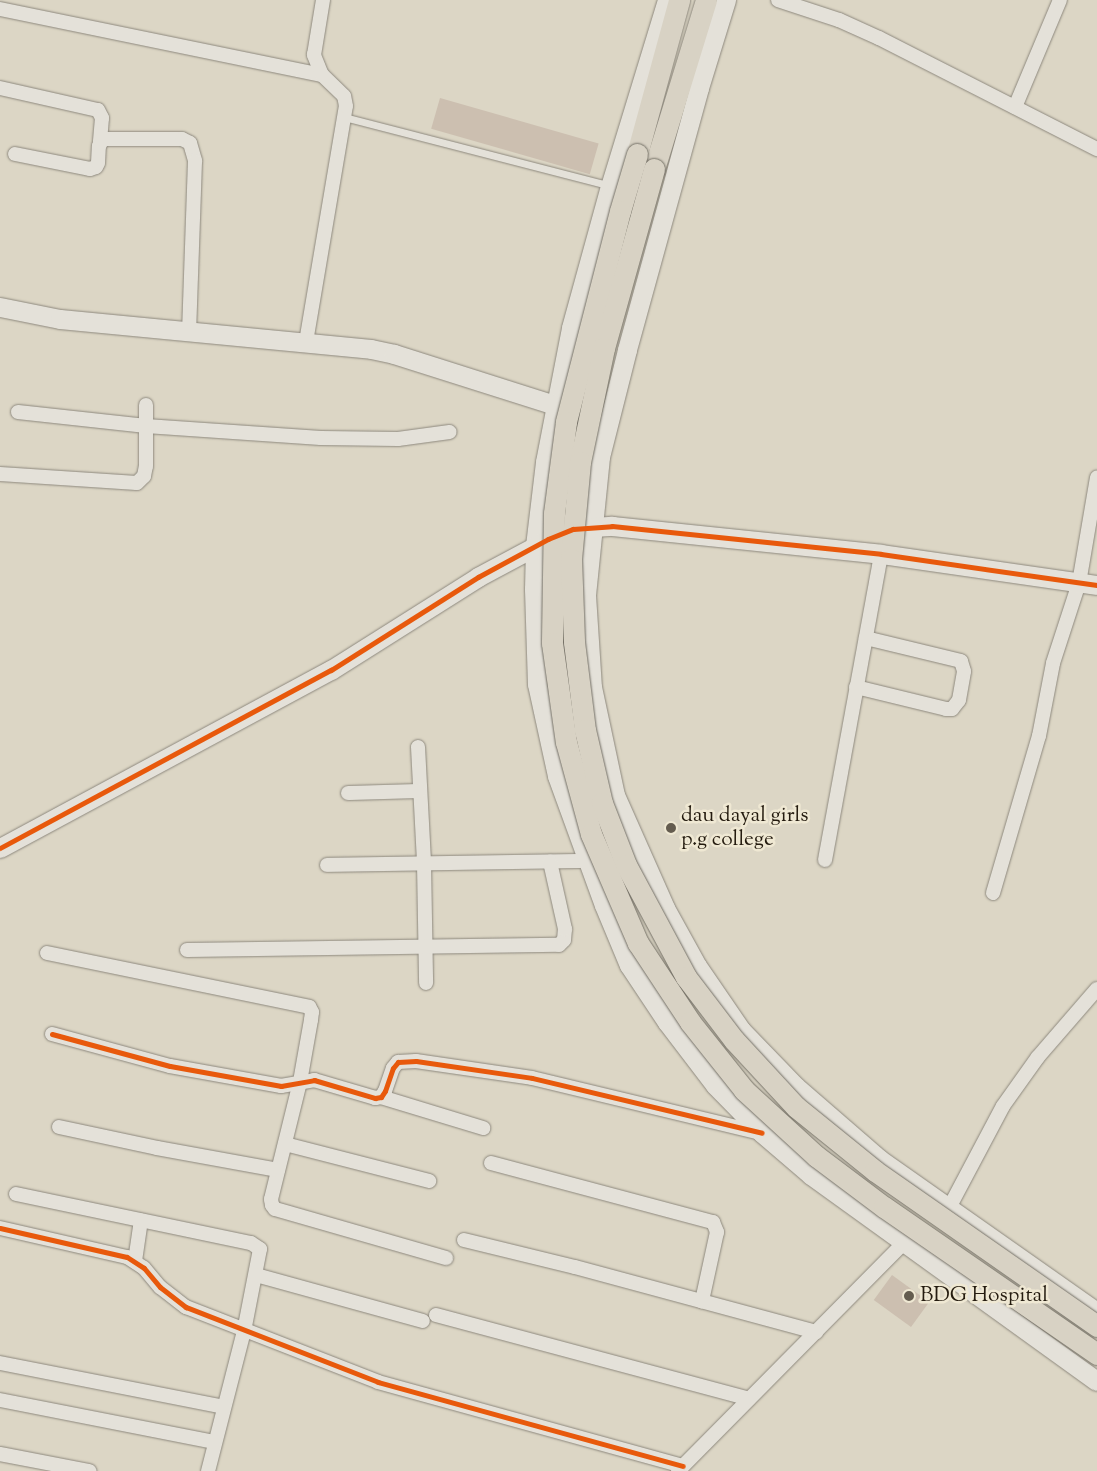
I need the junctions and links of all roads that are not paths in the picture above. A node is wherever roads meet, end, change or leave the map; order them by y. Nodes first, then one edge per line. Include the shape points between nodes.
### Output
1 (323, 0) edge
2 (667, 0) edge
3 (680, 0) edge
4 (706, 0) edge
5 (726, 0) edge
6 (778, 0) edge
7 (1060, 0) edge
8 (0, 9) edge
9 (322, 75) junction
10 (0, 88) edge
11 (1015, 108) junction
12 (344, 117) junction
13 (100, 142) junction
14 (1097, 149) edge
15 (15, 154) dead end
16 (610, 186) junction
17 (0, 307) edge
18 (189, 331) junction
19 (306, 342) junction
20 (146, 404) dead end
21 (555, 405) junction
22 (18, 412) dead end
23 (146, 426) junction
24 (450, 432) dead end
25 (0, 474) edge
26 (1097, 478) edge
27 (591, 526) junction
28 (535, 546) junction
29 (881, 554) junction
30 (1088, 584) edge
31 (866, 638) junction
32 (856, 687) junction
33 (418, 747) dead end
34 (420, 791) junction
35 (348, 793) dead end
36 (0, 848) edge
37 (825, 860) dead end
38 (587, 861) junction
39 (550, 862) junction
40 (424, 863) junction
41 (327, 865) dead end
42 (993, 893) dead end
43 (425, 945) junction
44 (187, 950) dead end
45 (47, 953) dead end
46 (426, 983) dead end
47 (1097, 989) edge
48 (52, 1034) dead end
49 (300, 1082) junction
50 (381, 1097) junction
51 (59, 1127) dead end
52 (483, 1128) dead end
53 (762, 1133) junction
54 (284, 1144) junction
55 (491, 1163) dead end
56 (278, 1170) junction
57 (430, 1181) dead end
58 (16, 1194) dead end
59 (949, 1208) junction
60 (141, 1220) junction
61 (0, 1228) edge
62 (464, 1240) dead end
63 (904, 1243) junction
64 (446, 1258) dead end
65 (135, 1261) junction
66 (256, 1275) junction
67 (702, 1301) junction
68 (1097, 1312) edge
69 (1097, 1326) edge
70 (244, 1331) junction
71 (816, 1332) junction
72 (1097, 1354) edge
73 (0, 1362) edge
74 (1097, 1381) edge
75 (749, 1399) junction
76 (0, 1400) edge
77 (224, 1407) junction
78 (215, 1442) junction
79 (0, 1454) edge
80 (680, 1468) edge
81 (89, 1471) edge
82 (208, 1471) edge

1 - 9 street via 314,56
2 - 16 main road
3 - 72 main road, bridge via 620,211 566,422 554,513 552,643 566,742 591,834 638,943 690,1022 744,1090 816,1156
4 - 69 main road, bridge via 654,168 604,348 580,462 571,559 574,642 585,730 602,803 626,865 686,977 734,1040 796,1107 875,1171
5 - 27 main road via 626,350 600,457
6 - 11 street via 839,20
7 - 11 street
8 - 9 street
9 - 12 street via 344,96
10 - 13 street via 98,110 102,118
11 - 14 street
12 - 16 lane
12 - 19 street
13 - 15 street via 98,163 94,169
13 - 18 street via 108,138 182,139 190,143 195,161
16 - 21 main road via 571,328
17 - 18 main road via 60,319
18 - 19 main road
19 - 21 main road via 394,354
20 - 23 street
21 - 28 main road via 544,462
22 - 23 street
23 - 24 street via 322,438 398,439
23 - 25 street via 146,466 144,476 137,483
26 - 30 street
27 - 28 main road via 573,529
27 - 29 main road
27 - 59 main road via 586,595 592,687 615,795 664,908 697,966 741,1030 761,1052 879,1159
28 - 36 main road via 478,577 332,670
28 - 38 main road via 537,684 557,776
29 - 30 main road
29 - 31 street
30 - 42 street via 1053,663 1039,736
31 - 32 street
31 - 32 street via 961,661 964,671 959,700 952,709 946,709
32 - 37 street
33 - 34 street
34 - 35 street
34 - 40 street
38 - 39 street
38 - 53 main road via 629,965 715,1085
39 - 40 street
39 - 43 street via 565,929 560,945
40 - 41 street
40 - 43 street
43 - 44 street
43 - 46 street
45 - 49 street via 309,1007 312,1012
47 - 59 street via 1038,1057 1003,1106
48 - 49 street via 170,1066 281,1086
49 - 50 street via 314,1080 374,1098
49 - 54 street
50 - 52 street
50 - 53 street via 393,1068 398,1062 407,1060 532,1078
51 - 56 street
53 - 63 main road via 811,1175
54 - 56 street
54 - 57 street
55 - 67 street via 713,1222 717,1232
56 - 64 street via 271,1199 275,1209
58 - 60 street
59 - 68 main road
60 - 65 street
60 - 66 street via 256,1245 260,1255
61 - 65 street
62 - 67 street
63 - 71 street
63 - 74 main road
65 - 70 street via 160,1288 186,1307
66 - 70 street
66 - 75 street
67 - 71 street
70 - 77 street
70 - 80 street via 378,1382
71 - 75 street
73 - 77 street
75 - 80 street
76 - 78 street
77 - 78 street
78 - 82 street
79 - 81 street

